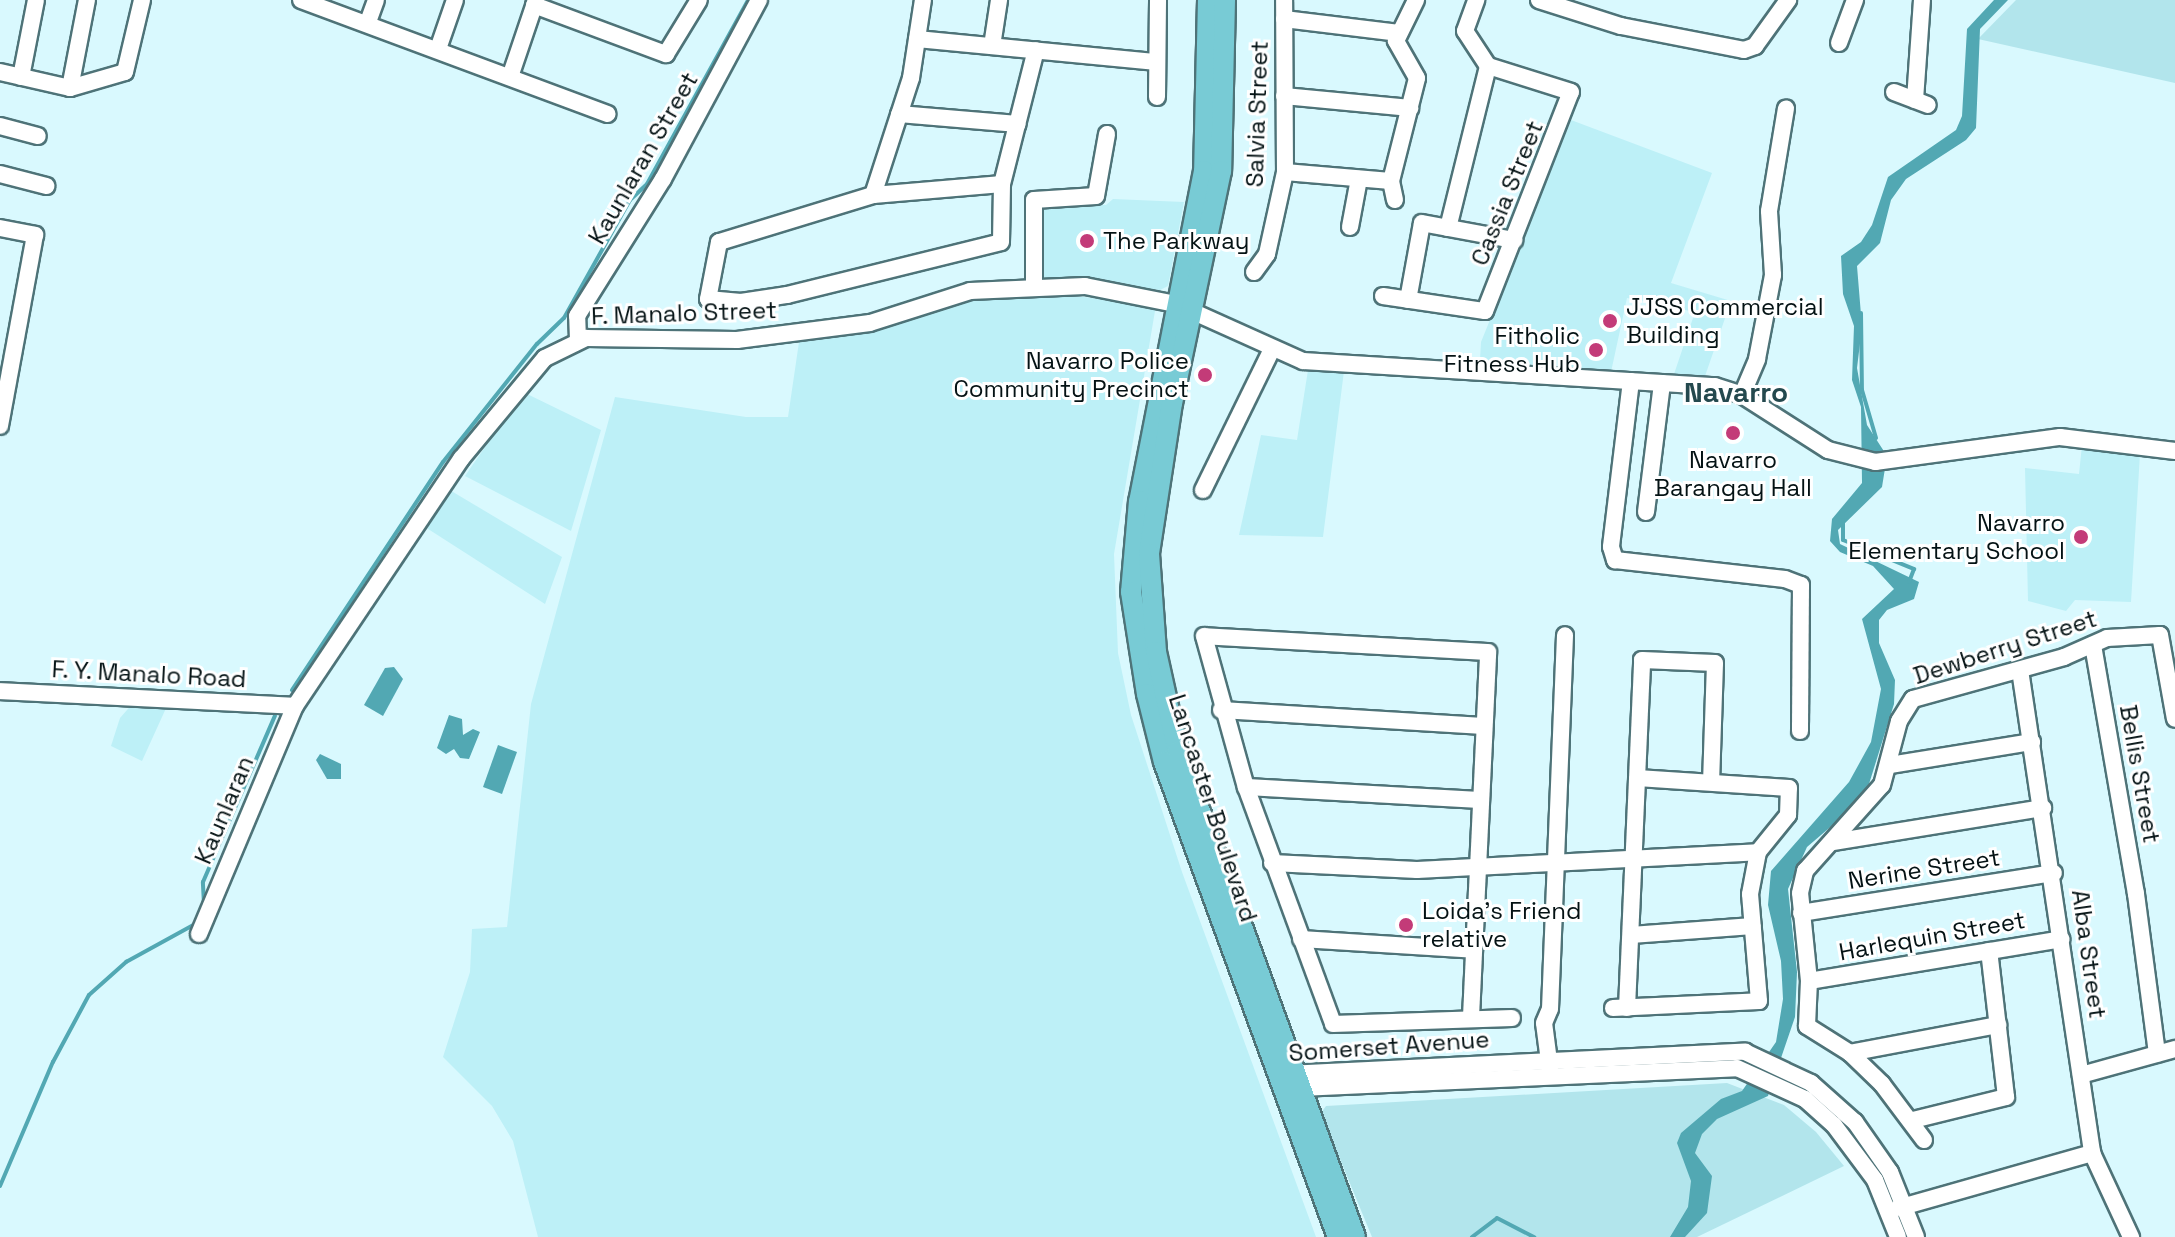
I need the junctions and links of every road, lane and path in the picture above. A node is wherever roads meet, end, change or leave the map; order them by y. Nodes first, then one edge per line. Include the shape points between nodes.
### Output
1 (36, 0) edge
2 (87, 0) edge
3 (142, 0) edge
4 (301, 0) edge
5 (376, 0) edge
6 (455, 0) edge
7 (699, 0) edge
8 (759, 0) edge
9 (923, 0) edge
10 (999, 0) edge
11 (1158, 0) edge
12 (1208, 0) edge
13 (1225, 0) edge
14 (1284, 0) edge
15 (1416, 0) edge
16 (1476, 0) edge
17 (1539, 0) edge
18 (1788, 0) edge
19 (1855, 0) edge
20 (1922, 0) edge
21 (535, 3) edge
22 (1284, 19) junction
23 (368, 22) junction
24 (1399, 33) junction
25 (917, 39) junction
26 (1839, 43) dead end
27 (992, 46) junction
28 (438, 49) junction
29 (1036, 50) junction
30 (1157, 62) junction
31 (1488, 66) junction
32 (0, 72) edge
33 (21, 77) junction
34 (510, 77) junction
35 (70, 88) junction
36 (1894, 92) dead end
37 (1284, 96) junction
38 (1157, 97) dead end
39 (1410, 108) junction
40 (1786, 108) dead end
41 (607, 114) dead end
42 (899, 114) junction
43 (1018, 124) junction
44 (0, 126) edge
45 (1107, 134) dead end
46 (38, 136) dead end
47 (1285, 172) junction
48 (0, 174) edge
49 (1359, 179) junction
50 (1391, 181) junction
51 (1002, 184) junction
52 (46, 186) dead end
53 (873, 195) junction
54 (1395, 200) dead end
55 (1350, 227) dead end
56 (0, 228) edge
57 (1448, 228) junction
58 (1514, 240) junction
59 (1254, 272) dead end
60 (1034, 287) junction
61 (1383, 296) dead end
62 (1408, 300) junction
63 (1184, 307) junction
64 (578, 340) junction
65 (1271, 351) junction
66 (1631, 381) junction
67 (1662, 383) junction
68 (1742, 395) junction
69 (0, 426) edge
70 (2175, 451) edge
71 (1203, 490) dead end
72 (1646, 512) dead end
73 (1565, 635) dead end
74 (2093, 645) junction
75 (2020, 670) junction
76 (0, 691) edge
77 (295, 706) junction
78 (1221, 710) junction
79 (2175, 719) edge
80 (1484, 726) junction
81 (1800, 731) dead end
82 (2032, 742) junction
83 (1890, 765) junction
84 (1637, 778) junction
85 (1711, 781) junction
86 (1246, 787) junction
87 (1481, 800) junction
88 (2043, 808) junction
89 (1833, 842) junction
90 (1758, 852) junction
91 (1634, 858) junction
92 (1272, 863) junction
93 (1556, 863) junction
94 (1478, 867) junction
95 (2054, 873) junction
96 (1801, 913) junction
97 (1753, 926) junction
98 (199, 934) dead end
99 (1631, 935) junction
100 (1301, 939) junction
101 (2062, 939) junction
102 (1474, 950) junction
103 (1989, 951) junction
104 (1809, 981) junction
105 (1471, 1017) junction
106 (1512, 1018) dead end
107 (1998, 1025) junction
108 (2175, 1049) edge
109 (1850, 1053) junction
110 (2157, 1054) junction
111 (1549, 1062) junction
112 (2081, 1075) junction
113 (1291, 1079) junction
114 (1913, 1120) junction
115 (1924, 1140) dead end
116 (2092, 1153) junction
117 (1897, 1209) junction
118 (1338, 1237) edge
119 (1355, 1237) edge
120 (1898, 1237) edge
121 (1916, 1237) edge
122 (2131, 1237) edge

1 - 33 street
2 - 35 street
3 - 35 street via 125,72
4 - 23 street
5 - 23 street
6 - 28 street
7 - 21 street via 666,54
8 - 64 street, Kaunlaran Street via 663,179 577,316
9 - 25 street
10 - 27 street
11 - 30 street
12 - 63 main road, Lancaster Boulevard via 1206,151
13 - 63 main road, Lancaster Boulevard via 1223,153
14 - 22 street, Salvia Street
15 - 24 street
16 - 31 street via 1465,31
17 - 18 street via 1621,26 1744,50 1755,46
19 - 26 street
20 - 36 street via 1922,103
21 - 34 street
22 - 24 street
22 - 37 street, Salvia Street
23 - 28 street
24 - 39 street via 1397,47 1417,78
25 - 27 street
25 - 42 street
27 - 29 street
28 - 34 street
29 - 30 street
29 - 43 street
30 - 38 street
31 - 57 street
31 - 58 street, Cassia Street via 1571,92
32 - 33 street
33 - 35 street
34 - 41 street
37 - 39 street
37 - 47 street, Salvia Street
39 - 50 street
40 - 68 street via 1768,226 1773,275 1757,359
42 - 43 street
42 - 53 street
43 - 51 street
44 - 46 street
45 - 60 street via 1096,196 1034,200
47 - 49 street
47 - 59 street, Salvia Street via 1267,254
48 - 52 street
49 - 50 street
49 - 55 street
50 - 54 street
51 - 53 street
51 - 53 street via 1001,242 787,295 741,302 708,299 719,242
56 - 69 street via 35,235
57 - 58 street
57 - 62 street via 1422,223
58 - 62 street, Cassia Street via 1485,311
60 - 63 street, F. Manalo Street via 1118,289
60 - 64 street, F. Manalo Street via 970,291 870,323 788,334 728,340
61 - 62 street
63 - 65 street, F. Manalo Street
63 - 113 main road, Lancaster Boulevard via 1149,554 1156,652 1178,751
64 - 77 street, F. Manalo Street via 545,358 461,459
65 - 66 street, F. Manalo Street via 1303,361
65 - 71 street
66 - 67 street, F. Manalo Street
66 - 81 street via 1611,547 1615,560 1801,585
67 - 68 street, F. Manalo Street via 1715,386
67 - 72 street
68 - 70 street, F. Manalo Street via 1828,450 1858,458 1893,461 2060,437
73 - 93 street
74 - 75 street, Dewberry Street
74 - 79 street, Dewberry Street via 2121,635 2160,635
74 - 110 street, Bellis Street
75 - 82 street, Alba Street
75 - 83 street, Dewberry Street via 1913,699 1895,732
76 - 77 street, F. Y. Manalo Road
77 - 98 street, Kaunlaran
78 - 80 street
78 - 80 street via 1204,636 1488,652
78 - 86 street
80 - 87 street
82 - 83 street
82 - 88 street, Alba Street
83 - 89 street, Dewberry Street via 1869,803
84 - 85 street
84 - 85 street via 1642,660 1715,663
84 - 91 street
85 - 90 street via 1789,788 1788,815
86 - 87 street
86 - 92 street
87 - 94 street
88 - 89 street
88 - 95 street, Alba Street
89 - 96 street, Dewberry Street via 1805,871
90 - 91 street
90 - 97 street via 1750,894
91 - 93 street
91 - 99 street
92 - 94 street via 1417,870
92 - 100 street
93 - 94 street
93 - 111 street via 1550,1009 1544,1023
94 - 102 street
95 - 96 street, Nerine Street
95 - 101 street, Alba Street
96 - 104 street, Dewberry Street
97 - 99 street
97 - 99 street via 1759,1001 1620,1008
100 - 102 street
100 - 105 street via 1333,1024
101 - 103 street, Harlequin Street
101 - 112 street, Alba Street
102 - 105 street
103 - 104 street, Harlequin Street
103 - 107 street
104 - 109 street, Dewberry Street via 1807,1026
105 - 106 street
107 - 109 street
107 - 114 street via 2006,1097
108 - 110 street
109 - 114 street, Dewberry Street
110 - 112 street
111 - 113 street, Somerset Avenue
111 - 117 street, Somerset Avenue via 1755,1065 1784,1078 1818,1109
112 - 116 street, Alba Street
113 - 118 main road, Lancaster Boulevard
113 - 119 main road, Lancaster Boulevard
114 - 115 street, Dewberry Street
116 - 117 street
116 - 122 street, Alba Street
117 - 120 street, Somerset Avenue
117 - 121 street, Somerset Avenue

